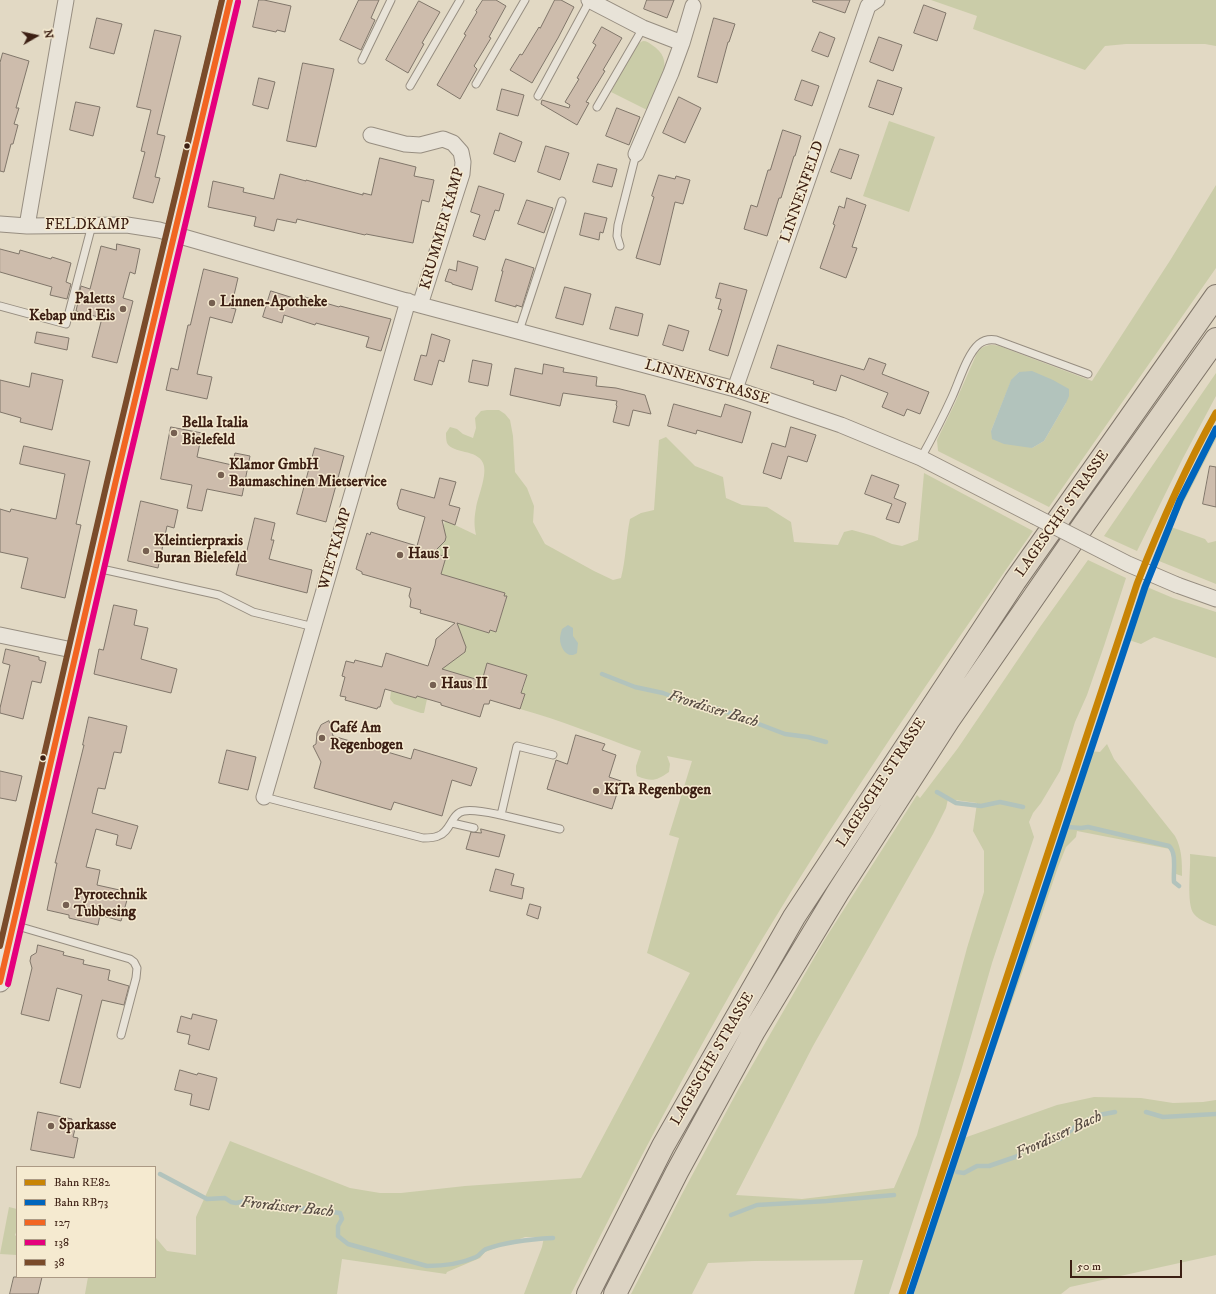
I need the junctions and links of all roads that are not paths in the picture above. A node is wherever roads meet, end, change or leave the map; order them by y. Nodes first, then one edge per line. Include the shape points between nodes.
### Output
1 (66, 0) edge
2 (230, 0) edge
3 (391, 0) edge
4 (460, 0) edge
5 (525, 0) edge
6 (590, 0) edge
7 (876, 0) edge
8 (693, 6) dead end
9 (643, 28) junction
10 (682, 43) junction
11 (362, 60) dead end
12 (476, 84) dead end
13 (410, 86) dead end
14 (538, 96) dead end
15 (597, 107) dead end
16 (372, 135) dead end
17 (636, 154) joint
18 (562, 201) dead end
19 (0, 224) edge
20 (92, 225) junction
21 (27, 226) junction
22 (174, 234) junction
23 (620, 246) dead end
24 (1216, 296) edge
25 (414, 303) junction
26 (0, 306) edge
27 (519, 331) junction
28 (1216, 339) edge
29 (1088, 374) dead end
30 (735, 389) junction
31 (921, 458) junction
32 (96, 568) junction
33 (1216, 599) edge
34 (314, 627) junction
35 (0, 635) edge
36 (77, 651) junction
37 (553, 755) dead end
38 (264, 797) joint
39 (501, 815) junction
40 (452, 822) junction
41 (474, 828) dead end
42 (560, 829) dead end
43 (8, 933) edge
44 (0, 982) edge
45 (121, 1035) dead end
46 (588, 1294) edge
47 (615, 1294) edge

1 - 21 street
2 - 22 street
3 - 11 lane
4 - 13 lane
5 - 12 lane
6 - 9 street
6 - 14 lane
7 - 30 street, LINNENFELD via 868,6
8 - 10 street
9 - 10 street
9 - 15 lane
10 - 17 street
16 - 25 street, KRUMMER KAMP via 420,146 444,139 461,152 462,174
17 - 23 lane via 618,225 617,236
18 - 27 lane
19 - 21 street, FELDKAMP
20 - 21 street, FELDKAMP
20 - 22 street, FELDKAMP via 141,227
20 - 26 lane via 66,324
22 - 25 street, LINNENSTRASSE
22 - 32 street
24 - 46 highway, LAGESCHE STRASSE via 1015,581 794,917 663,1146
25 - 27 street, LINNENSTRASSE
25 - 34 street, WIETKAMP
27 - 30 street, LINNENSTRASSE
28 - 47 highway, LAGESCHE STRASSE via 948,721 838,892 754,1031 677,1172
29 - 31 lane via 996,340 983,341 971,354
30 - 31 street, LINNENSTRASSE via 841,425
31 - 33 street, LINNENSTRASSE, bridge via 1128,564
32 - 34 lane via 219,595 253,612
32 - 36 street
34 - 38 street, WIETKAMP
35 - 36 street
36 - 43 street
37 - 39 lane via 517,746
38 - 40 lane via 423,838 439,836 447,831
39 - 40 lane via 463,811 455,816
39 - 42 lane
40 - 41 lane
43 - 44 street
43 - 45 lane via 130,959 134,962 137,968 136,978

